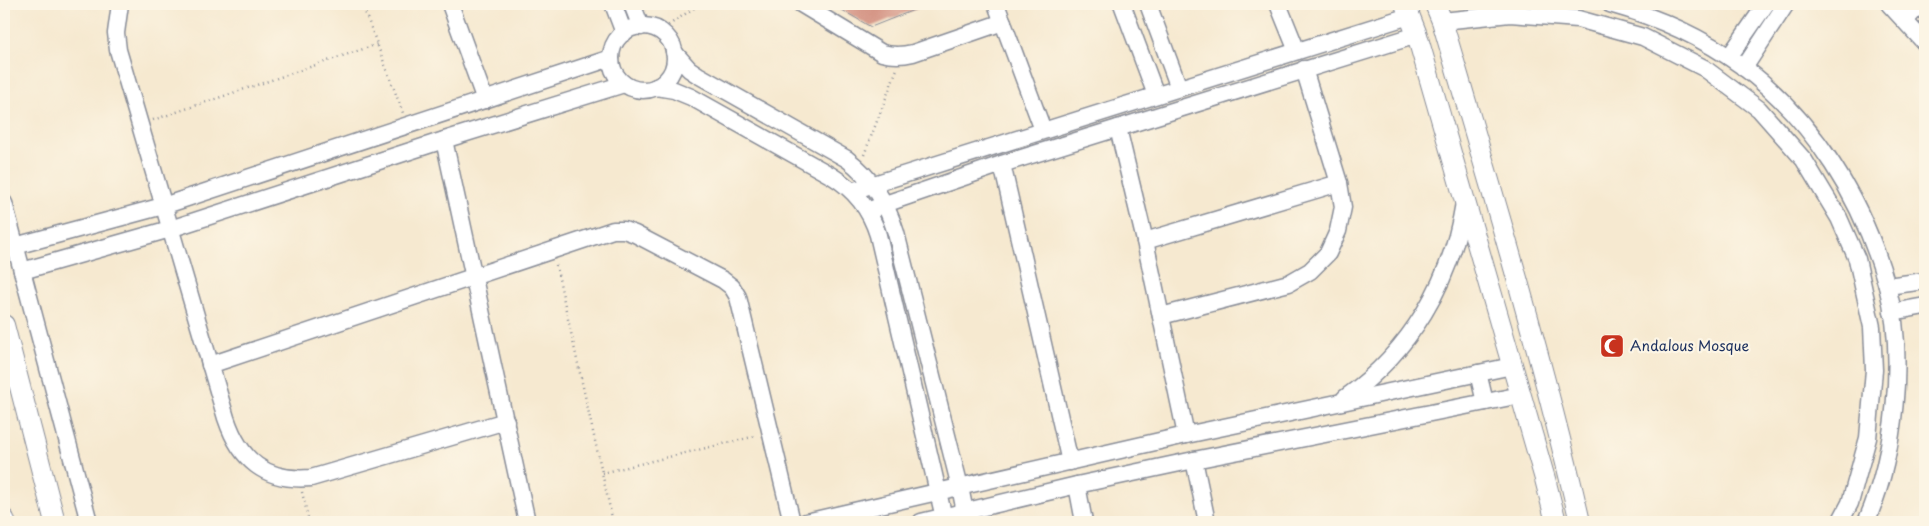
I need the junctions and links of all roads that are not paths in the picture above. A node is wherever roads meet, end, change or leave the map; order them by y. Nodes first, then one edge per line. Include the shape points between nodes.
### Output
1 (120, 4) edge
2 (450, 4) edge
3 (613, 4) edge
4 (632, 4) edge
5 (801, 4) edge
6 (996, 4) edge
7 (1122, 4) edge
8 (1148, 4) edge
9 (1278, 4) edge
10 (1610, 4) edge
11 (1766, 4) edge
12 (1786, 4) edge
13 (1889, 4) edge
14 (1920, 4) edge
15 (1407, 10) edge
16 (1439, 13) edge
17 (1906, 20) junction
18 (1003, 22) junction
19 (641, 27) junction
20 (624, 33) junction
21 (1417, 34) junction
22 (1925, 43) edge
23 (1297, 51) junction
24 (674, 52) junction
25 (1729, 57) junction
26 (612, 58) junction
27 (1744, 68) junction
28 (1304, 70) junction
29 (624, 84) junction
30 (656, 87) junction
31 (1179, 88) junction
32 (1156, 95) junction
33 (478, 103) junction
34 (1118, 128) junction
35 (478, 129) junction
36 (1043, 130) junction
37 (444, 140) junction
38 (1002, 164) junction
39 (1339, 183) junction
40 (873, 185) junction
41 (852, 191) junction
42 (1465, 201) junction
43 (4, 203) edge
44 (885, 204) junction
45 (163, 206) junction
46 (868, 211) junction
47 (170, 229) junction
48 (1145, 241) junction
49 (15, 246) junction
50 (22, 271) junction
51 (475, 276) junction
52 (1925, 281) edge
53 (1887, 286) junction
54 (1925, 306) edge
55 (1892, 312) junction
56 (1161, 316) junction
57 (4, 325) edge
58 (210, 365) junction
59 (1512, 366) junction
60 (1478, 373) junction
61 (1521, 396) junction
62 (1340, 402) junction
63 (1485, 402) junction
64 (506, 421) junction
65 (1186, 435) junction
66 (1194, 460) junction
67 (1070, 462) junction
68 (1077, 485) junction
69 (960, 487) junction
70 (938, 492) junction
71 (966, 518) edge
72 (89, 519) edge
73 (944, 520) edge
74 (55, 522) edge
75 (527, 522) edge
76 (792, 522) edge
77 (806, 522) edge
78 (921, 522) edge
79 (1084, 522) edge
80 (1207, 522) edge
81 (1556, 522) edge
82 (1580, 522) edge
83 (1840, 522) edge
84 (1866, 522) edge

1 - 45 street via 116,34 118,50
2 - 33 street
3 - 20 street
4 - 19 street
5 - 18 street via 892,56 902,56
6 - 18 street
7 - 32 street
8 - 31 street
9 - 23 street
10 - 25 street via 1669,24
11 - 25 street
12 - 27 street
13 - 17 street
14 - 17 street
15 - 21 street
15 - 23 street
16 - 82 street via 1508,245
16 - 83 street via 1578,19 1643,37 1704,68 1728,85 1759,109 1804,160 1839,218 1857,259 1872,327 1874,370 1868,438 1850,503
17 - 22 street
18 - 36 street
19 - 20 street
19 - 24 street via 660,31
20 - 26 street via 615,44
21 - 28 street
21 - 42 street
23 - 31 street
24 - 30 street via 673,69
24 - 40 street via 698,75 847,159
25 - 27 street
26 - 29 street via 613,69
26 - 33 street
27 - 53 street via 1792,111 1832,161 1863,218
28 - 34 street
28 - 39 street
29 - 30 street via 640,90
29 - 35 street
30 - 41 street via 691,97 832,176
31 - 32 street
32 - 36 street
33 - 35 street
33 - 45 street
34 - 38 street
34 - 48 street
35 - 37 street
36 - 40 street
37 - 47 street
37 - 51 street
38 - 44 street
38 - 67 street
39 - 48 street
39 - 56 street via 1343,207 1338,232 1328,253 1310,271 1289,283
40 - 41 street
40 - 44 street
41 - 46 street
42 - 59 street
42 - 62 street via 1448,265 1426,312 1390,359
43 - 49 street
44 - 46 street
44 - 69 street via 896,233
45 - 47 street
45 - 49 street
46 - 70 street via 878,235
47 - 50 street
47 - 58 street
48 - 56 street
49 - 50 street
50 - 72 street
51 - 58 street
51 - 64 street
51 - 76 street via 613,230 624,230 723,280 738,297
52 - 53 street
53 - 55 street
54 - 55 street
55 - 84 street via 1896,352 1895,405 1887,457
56 - 65 street
57 - 74 street
58 - 64 street via 232,438 260,468 279,476 311,478
59 - 60 street
59 - 61 street
60 - 62 street
60 - 63 street
61 - 63 street
61 - 81 street
62 - 65 street
63 - 66 street
64 - 75 street
65 - 67 street
66 - 68 street
66 - 80 street
67 - 69 street
68 - 71 street
68 - 79 street
69 - 70 street
69 - 71 street
70 - 73 street
70 - 77 street
71 - 73 street
73 - 78 street

